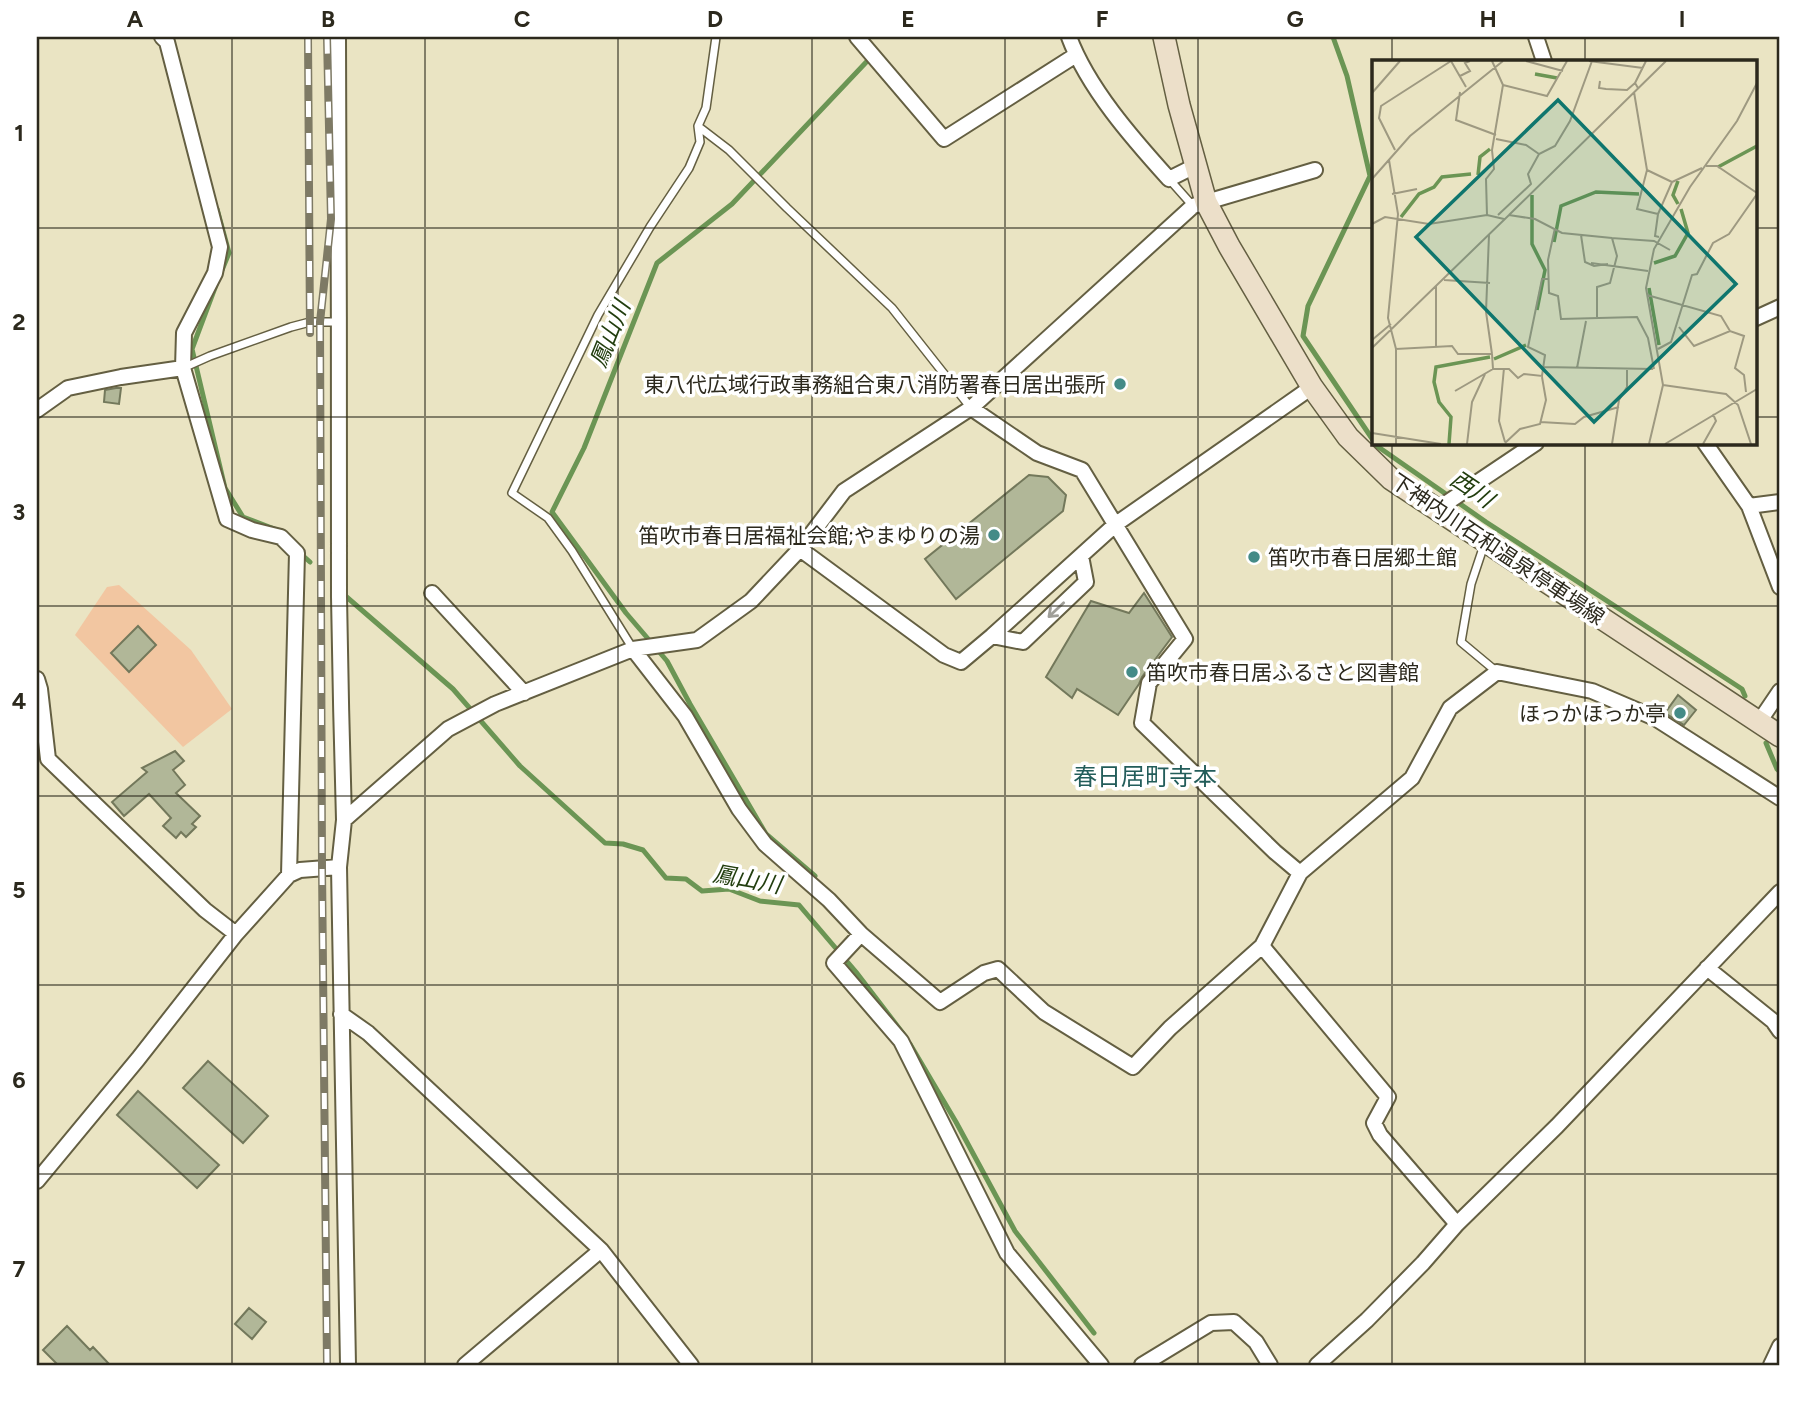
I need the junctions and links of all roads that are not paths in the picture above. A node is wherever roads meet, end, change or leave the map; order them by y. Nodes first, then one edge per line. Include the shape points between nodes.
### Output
1 (162, 37) edge
2 (338, 37) edge
3 (716, 37) edge
4 (857, 37) edge
5 (1069, 37) edge
6 (1164, 37) edge
7 (1536, 37) edge
8 (1076, 55) junction
9 (1544, 60) edge
10 (698, 126) junction
11 (1195, 166) junction
12 (1315, 170) dead end
13 (1169, 179) junction
14 (1200, 204) junction
15 (1780, 307) edge
16 (1758, 317) edge
17 (339, 322) junction
18 (183, 368) junction
19 (1312, 387) junction
20 (971, 408) junction
21 (37, 411) edge
22 (1535, 444) edge
23 (1706, 444) edge
24 (1780, 502) edge
25 (1749, 506) junction
26 (1439, 508) junction
27 (1116, 524) junction
28 (1485, 542) junction
29 (800, 549) junction
30 (1080, 556) junction
31 (1780, 587) edge
32 (432, 593) dead end
33 (992, 636) junction
34 (633, 649) junction
35 (1497, 671) junction
36 (37, 679) edge
37 (1780, 691) edge
38 (524, 693) junction
39 (1759, 722) junction
40 (1780, 736) edge
41 (1780, 797) edge
42 (344, 820) junction
43 (339, 867) junction
44 (294, 872) junction
45 (1300, 873) junction
46 (1780, 892) edge
47 (236, 934) junction
48 (857, 938) junction
49 (1262, 946) junction
50 (1707, 968) junction
51 (341, 1014) junction
52 (1780, 1031) edge
53 (37, 1181) edge
54 (1457, 1224) junction
55 (601, 1250) junction
56 (1780, 1346) edge
57 (348, 1365) edge
58 (464, 1365) edge
59 (691, 1365) edge
60 (1101, 1365) edge
61 (1142, 1365) edge
62 (1270, 1365) edge
63 (1317, 1365) edge
64 (1771, 1365) edge

1 - 18 street via 220,247 215,273 184,333
2 - 17 street
3 - 10 lane via 706,108
4 - 8 street via 944,139
5 - 8 street
6 - 11 main road, 下神内川石和温泉停車場線
7 - 9 street
8 - 13 street via 1128,134
10 - 20 lane via 729,150 892,308
10 - 34 lane via 700,142 689,169 598,315 512,494 548,518
11 - 13 street
11 - 14 main road, 下神内川石和温泉停車場線
12 - 14 street
13 - 14 lane
14 - 19 main road, 下神内川石和温泉停車場線
14 - 20 street
15 - 16 street
17 - 18 lane via 299,324
17 - 42 street
18 - 21 street via 68,388
18 - 44 street via 227,519 281,537 297,554
19 - 26 main road, 下神内川石和温泉停車場線 via 1348,437 1391,479
19 - 27 street
20 - 27 street via 1037,453 1082,470
20 - 29 street via 844,491
22 - 26 street
23 - 25 street
24 - 25 street
25 - 31 street
26 - 28 main road, 下神内川石和温泉停車場線
27 - 30 street
27 - 45 street via 1185,639 1149,683 1142,723
28 - 35 lane via 1471,584 1461,642
28 - 39 main road, 下神内川石和温泉停車場線
29 - 33 street via 944,655 961,662
29 - 34 street via 751,601 698,640
30 - 33 street
30 -> 33 street via 1086,582 1023,642
32 - 38 street
34 - 38 street
34 - 48 street via 685,716 765,844 829,901
35 - 41 street via 1592,691 1656,718
35 - 45 street via 1450,708 1412,778
36 - 47 street via 48,759 205,911
37 - 39 street
38 - 42 street via 448,729
39 - 40 main road, 下神内川石和温泉停車場線
42 - 43 street
43 - 44 street
43 - 51 street
44 - 47 street
45 - 49 street
46 - 50 street
47 - 53 street
48 - 49 street via 940,1002 998,969 1044,1012 1133,1067
48 - 60 street via 834,962 901,1041 1007,1253
49 - 54 street via 1388,1097 1374,1123 1380,1135
50 - 52 street
50 - 54 street
51 - 55 street via 368,1033
51 - 57 street
54 - 63 street via 1367,1320
55 - 58 street
55 - 59 street
56 - 64 street
61 - 62 street via 1211,1323 1234,1322 1256,1342

